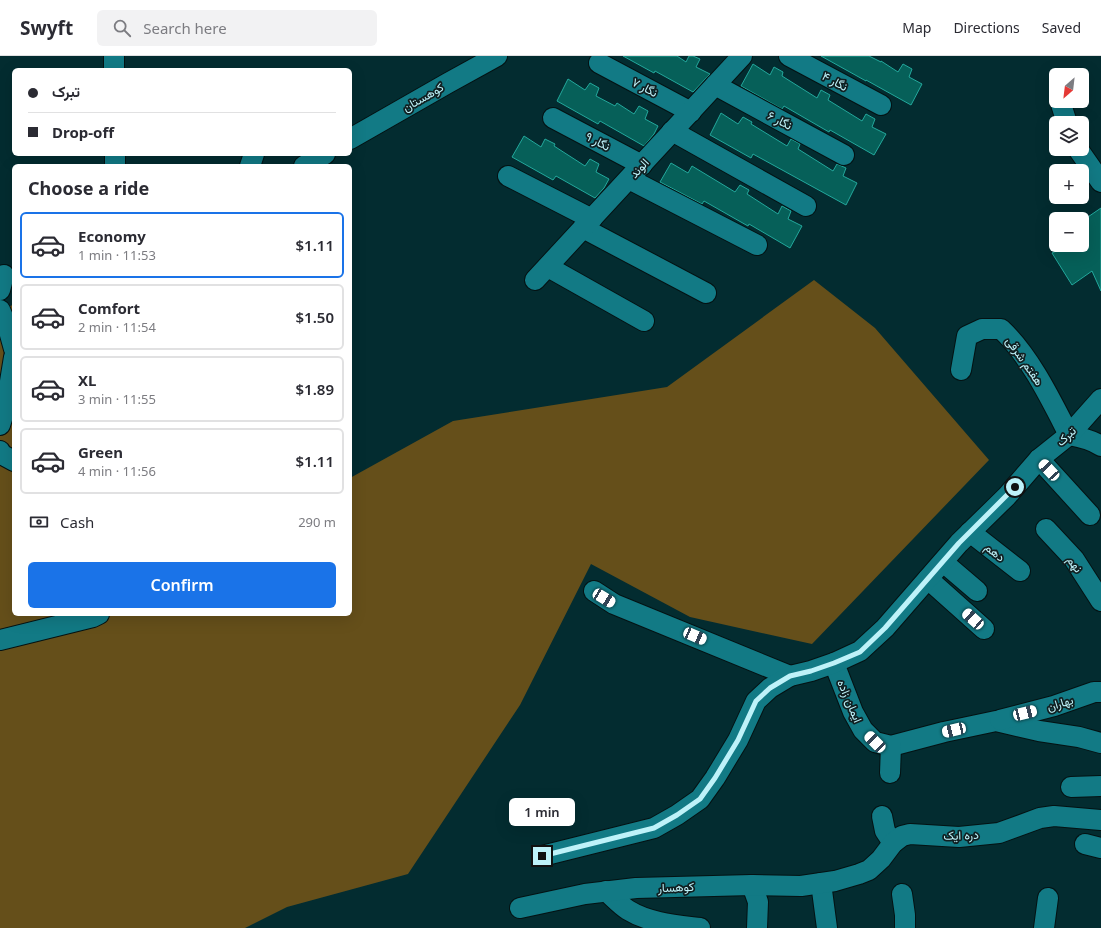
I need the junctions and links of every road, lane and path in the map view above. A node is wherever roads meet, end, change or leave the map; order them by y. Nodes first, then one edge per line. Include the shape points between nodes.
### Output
1 (114, 56) edge
2 (496, 56) edge
3 (789, 56) edge
4 (736, 58) edge
5 (600, 63) dead end
6 (114, 68) edge
7 (715, 85) junction
8 (881, 105) dead end
9 (691, 112) junction
10 (553, 118) dead end
11 (672, 131) junction
12 (352, 138) edge
13 (844, 155) dead end
14 (322, 156) edge
15 (1083, 156) edge
16 (308, 164) edge
17 (635, 172) junction
18 (508, 176) dead end
19 (1101, 182) edge
20 (806, 206) dead end
21 (587, 224) junction
22 (757, 245) dead end
23 (706, 293) dead end
24 (0, 310) edge
25 (644, 321) dead end
26 (12, 342) edge
27 (12, 370) edge
28 (961, 370) dead end
29 (1101, 399) edge
30 (0, 425) edge
31 (1069, 434) junction
32 (1101, 446) edge
33 (0, 451) edge
34 (12, 460) edge
35 (1039, 460) junction
36 (1090, 515) dead end
37 (1046, 529) dead end
38 (970, 532) junction
39 (943, 562) junction
40 (1020, 571) dead end
41 (928, 579) junction
42 (977, 591) dead end
43 (594, 592) dead end
44 (1101, 601) edge
45 (95, 616) edge
46 (984, 629) dead end
47 (0, 640) edge
48 (834, 663) junction
49 (790, 676) junction
50 (1101, 692) edge
51 (996, 720) junction
52 (1101, 743) edge
53 (891, 746) junction
54 (890, 773) dead end
55 (1101, 786) edge
56 (1071, 787) dead end
57 (882, 816) dead end
58 (1101, 820) edge
59 (903, 832) junction
60 (542, 856) dead end
61 (828, 882) junction
62 (752, 885) junction
63 (606, 891) junction
64 (902, 894) dead end
65 (1048, 898) dead end
66 (520, 908) dead end
67 (700, 928) edge
68 (757, 928) edge
69 (827, 928) edge
70 (905, 928) edge
71 (1044, 928) edge

1 - 6 street
2 - 12 street, کوهستان
3 - 8 street, نگار ۴
4 - 7 street, الوند
5 - 9 street, نگار ۷
7 - 9 street, الوند
7 - 13 street, نگار ۶
9 - 11 street, الوند
10 - 17 street, نگار ۹
11 - 17 street, الوند
11 - 20 street
14 - 16 street
15 - 19 street
17 - 21 street, الوند
17 - 22 street, نگار ۹
18 - 21 street
21 - 23 street
21 - 25 street, الوند via 542,273
24 - 26 street
27 - 30 street
28 - 31 street, هفتم شرقی via 966,336 982,329 1001,329 1012,339 1042,385
29 - 31 street, تبرک
31 - 32 street
31 - 35 street, تبرک
33 - 34 street
35 - 36 street
35 - 38 street, تبرک
37 - 44 street, نهم via 1074,559
38 - 39 street, تبرک
38 - 40 street, دهم
39 - 41 street, تبرک
39 - 42 street
41 - 46 street
41 - 48 street, تبرک via 860,652
43 - 49 street via 614,604
45 - 47 street
48 - 49 street, تبرک
48 - 53 street, ایمان زاده via 853,712 863,730 875,742
49 - 60 street, تبرک via 770,688 756,701 738,740 700,799 654,828
50 - 51 street, بهاران
51 - 52 street
51 - 53 street
53 - 54 street
55 - 56 street
57 - 59 street via 885,831
58 - 59 street, دره ایک via 1054,816 999,832 959,837
59 - 61 street via 869,870
61 - 62 street, کوهسار via 801,886
61 - 69 street
62 - 63 street, کوهسار
62 - 68 street via 758,902
63 - 66 street, کوهسار
63 - 67 street via 627,910 648,919
64 - 70 street
65 - 71 street

